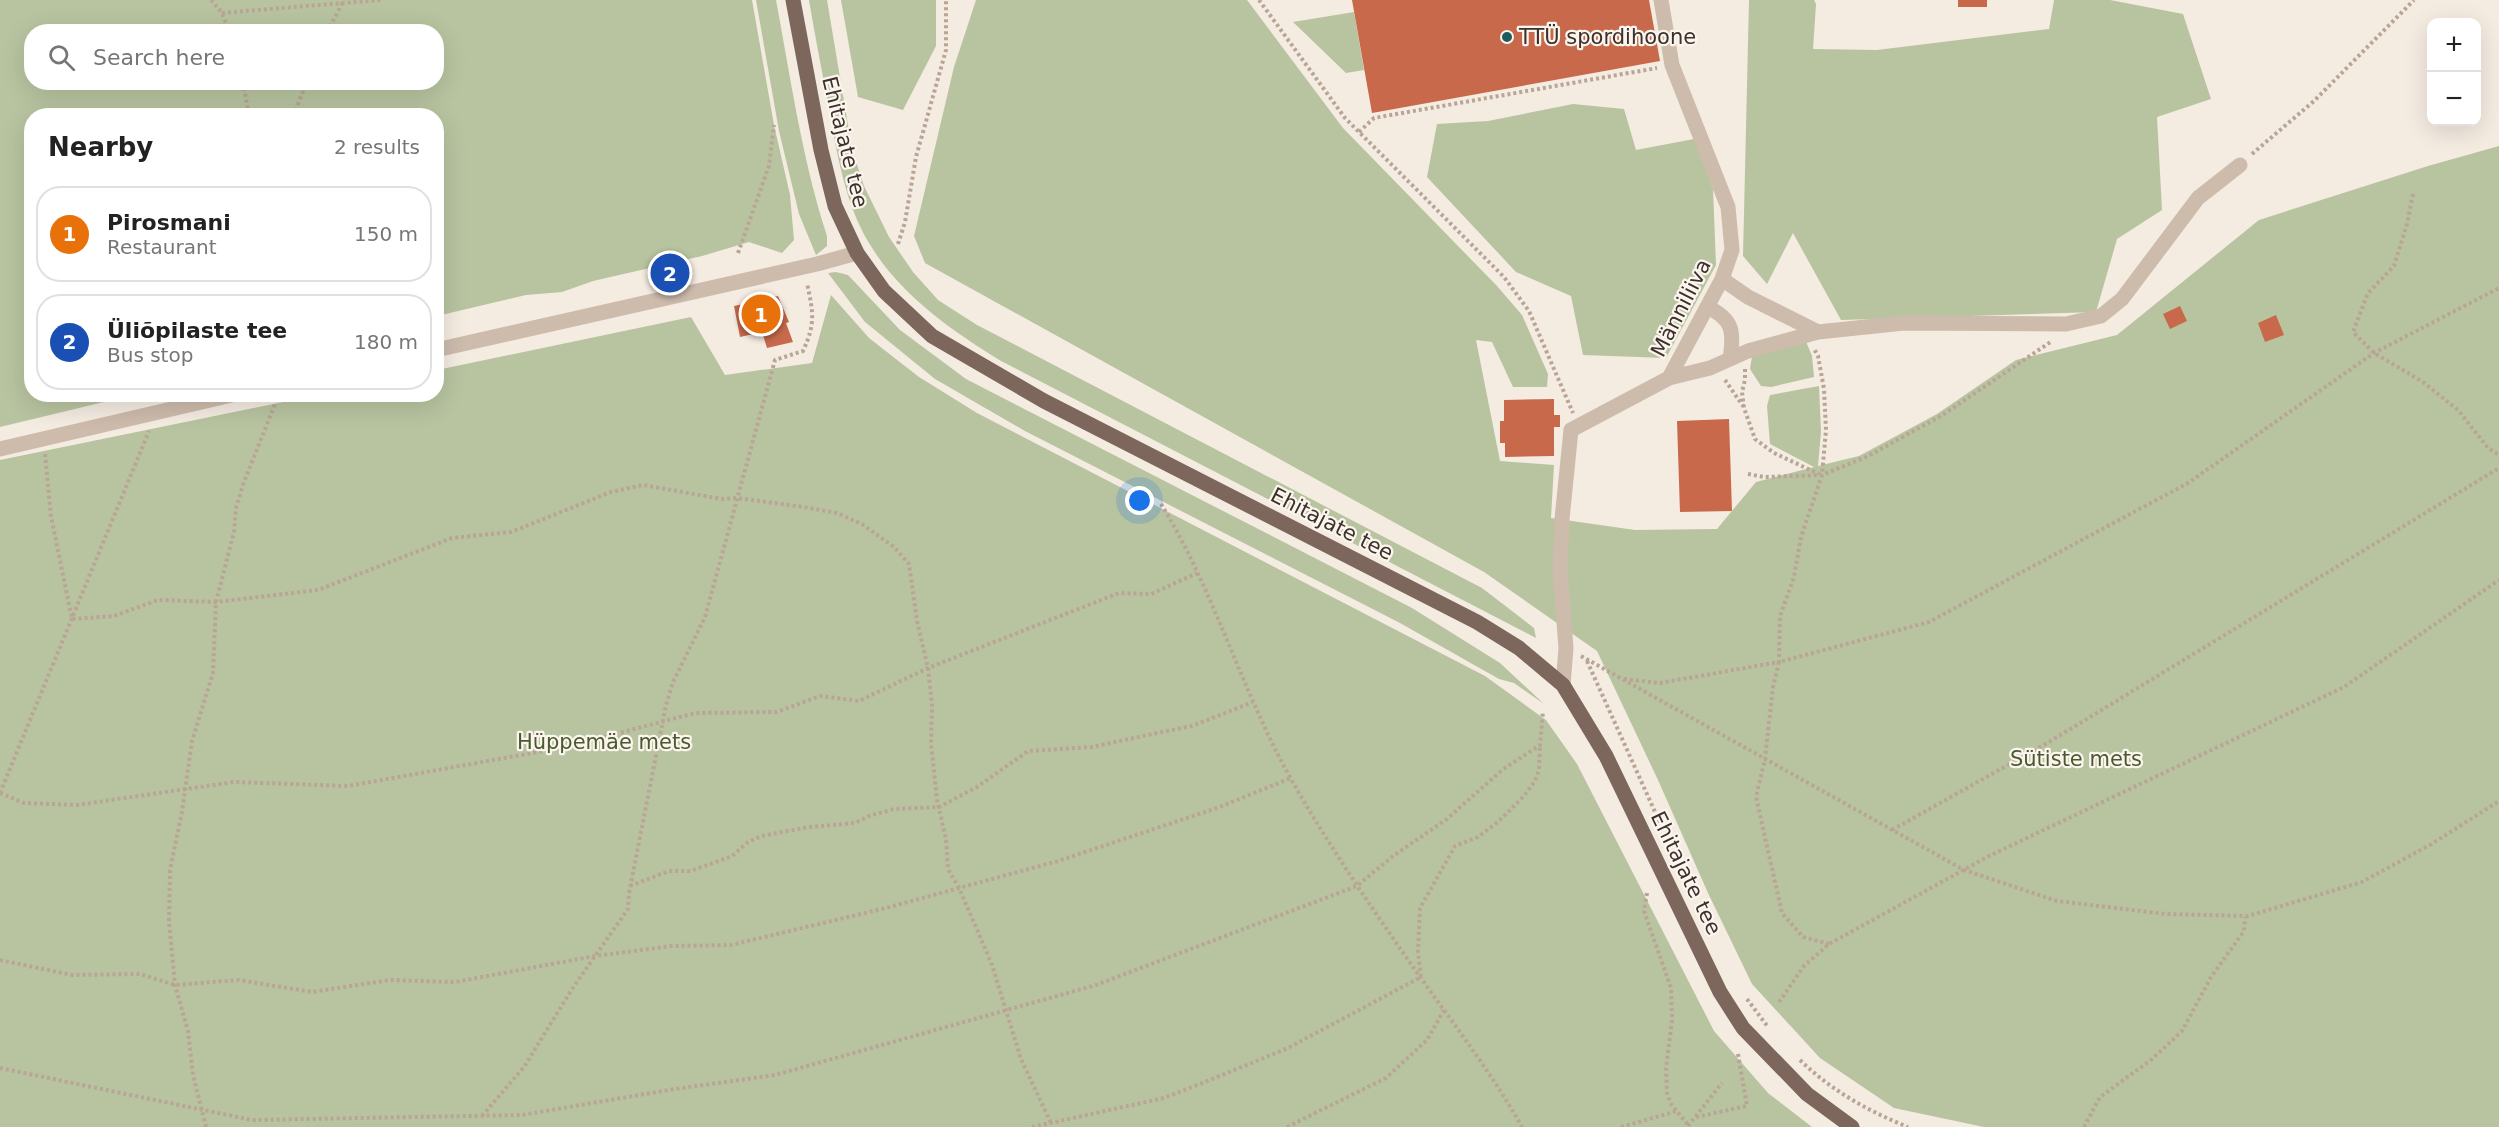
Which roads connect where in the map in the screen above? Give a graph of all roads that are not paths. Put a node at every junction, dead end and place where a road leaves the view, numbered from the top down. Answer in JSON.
{"nodes":[{"id":1,"x":793,"y":0,"type":"edge"},
{"id":2,"x":1660,"y":0,"type":"edge"},
{"id":3,"x":2240,"y":165,"type":"road end"},
{"id":4,"x":857,"y":253,"type":"junction"},
{"id":5,"x":1722,"y":279,"type":"junction"},
{"id":6,"x":1707,"y":307,"type":"junction"},
{"id":7,"x":1813,"y":333,"type":"junction"},
{"id":8,"x":444,"y":348,"type":"edge"},
{"id":9,"x":1734,"y":357,"type":"junction"},
{"id":10,"x":1670,"y":378,"type":"junction"},
{"id":11,"x":201,"y":402,"type":"edge"},
{"id":12,"x":0,"y":448,"type":"edge"},
{"id":13,"x":1563,"y":685,"type":"junction"},
{"id":14,"x":1852,"y":1127,"type":"edge"}],
"edges":[{"from":1,"to":4,"type":"main road","name":"Ehitajate tee"},
{"from":2,"to":5,"type":"street","name":"Männiliiva"},
{"from":3,"to":7,"type":"street"},
{"from":4,"to":8,"type":"street"},
{"from":4,"to":13,"type":"main road","name":"Ehitajate tee"},
{"from":5,"to":6,"type":"street","name":"Männiliiva"},
{"from":5,"to":7,"type":"street"},
{"from":6,"to":9,"type":"street"},
{"from":6,"to":10,"type":"street","name":"Männiliiva"},
{"from":7,"to":9,"type":"street"},
{"from":9,"to":10,"type":"street"},
{"from":10,"to":13,"type":"street","name":"Männiliiva"},
{"from":11,"to":12,"type":"street"},
{"from":13,"to":14,"type":"main road","name":"Ehitajate tee"}]}
